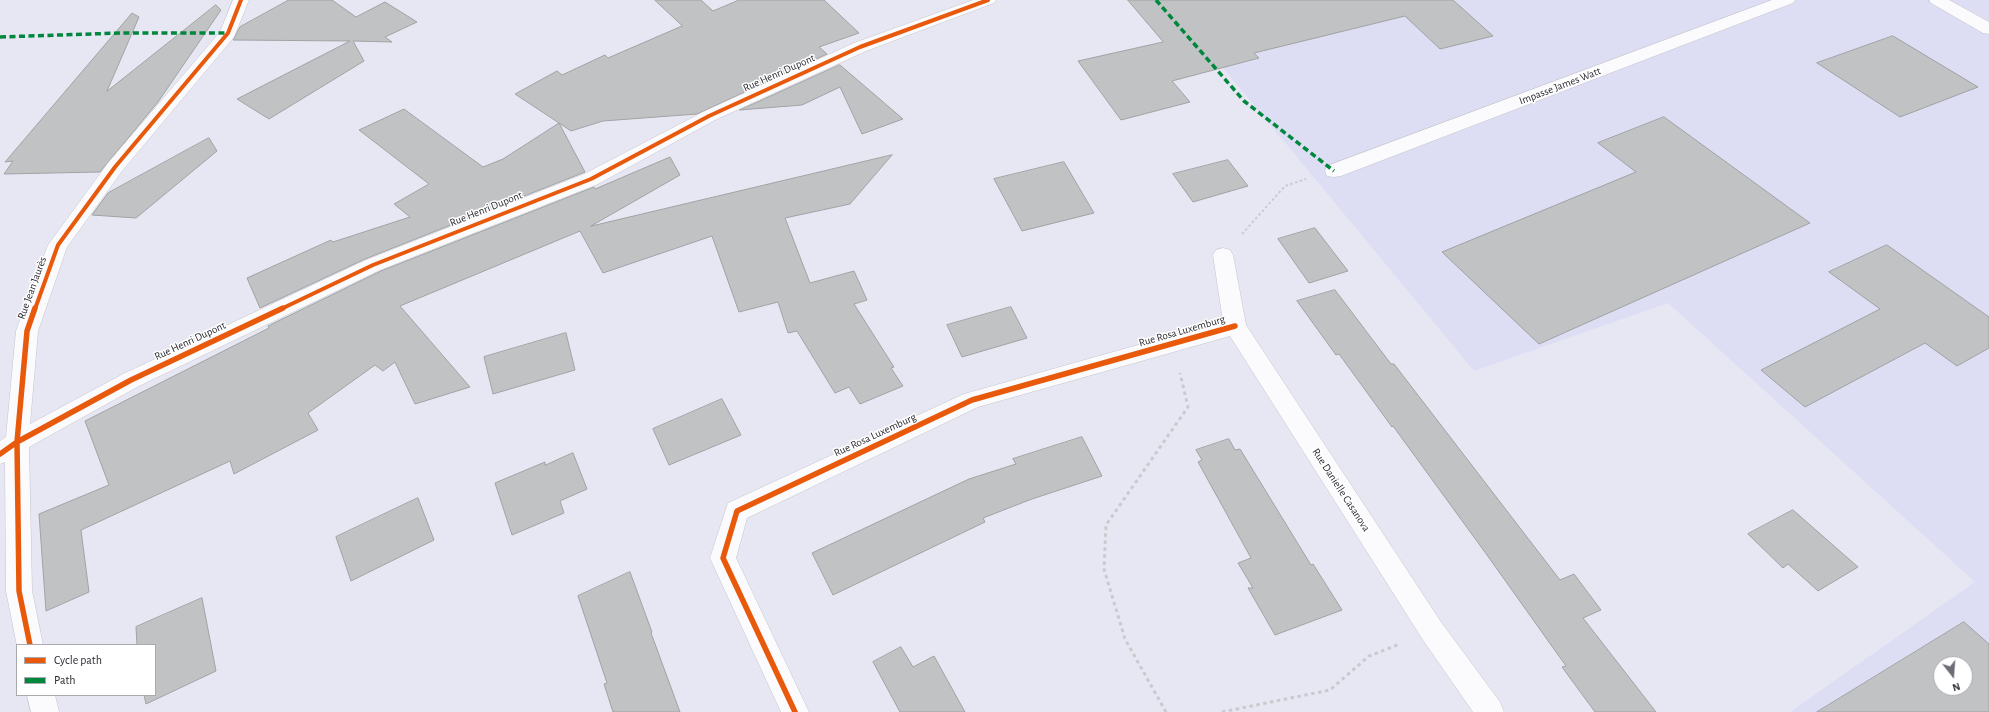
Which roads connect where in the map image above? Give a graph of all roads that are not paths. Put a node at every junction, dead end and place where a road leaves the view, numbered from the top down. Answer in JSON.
{"nodes":[{"id":1,"x":242,"y":0,"type":"edge"},
{"id":2,"x":988,"y":0,"type":"edge"},
{"id":3,"x":1787,"y":0,"type":"edge"},
{"id":4,"x":1937,"y":0,"type":"edge"},
{"id":5,"x":1989,"y":29,"type":"edge"},
{"id":6,"x":1334,"y":171,"type":"road end"},
{"id":7,"x":1223,"y":256,"type":"road end"},
{"id":8,"x":1235,"y":326,"type":"junction"},
{"id":9,"x":18,"y":442,"type":"junction"},
{"id":10,"x":0,"y":454,"type":"edge"},
{"id":11,"x":30,"y":644,"type":"edge"},
{"id":12,"x":41,"y":696,"type":"edge"},
{"id":13,"x":45,"y":712,"type":"edge"},
{"id":14,"x":795,"y":712,"type":"edge"},
{"id":15,"x":1490,"y":712,"type":"edge"}],
"edges":[{"from":1,"to":9,"type":"street","name":"Rue Jean Jaurès"},
{"from":2,"to":9,"type":"street","name":"Rue Henri Dupont"},
{"from":3,"to":6,"type":"street","name":"Impasse James Watt"},
{"from":4,"to":5,"type":"street"},
{"from":7,"to":8,"type":"street","name":"Rue Danielle Casanova"},
{"from":8,"to":14,"type":"street","name":"Rue Rosa Luxemburg"},
{"from":8,"to":15,"type":"street","name":"Rue Danielle Casanova"},
{"from":9,"to":10,"type":"street","name":"Rue Henri Dupont"},
{"from":9,"to":11,"type":"street","name":"Rue Jean Jaurès"},
{"from":12,"to":13,"type":"street"}]}
